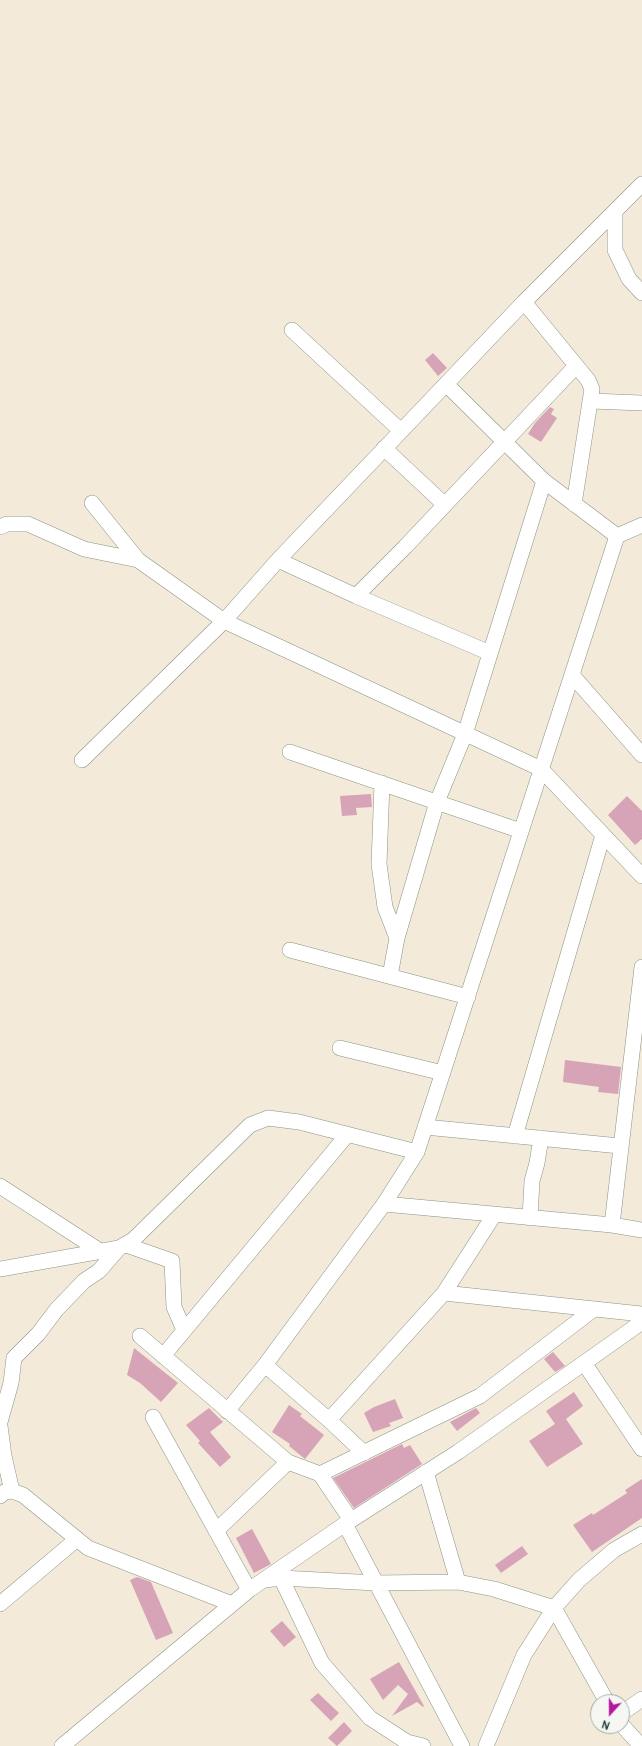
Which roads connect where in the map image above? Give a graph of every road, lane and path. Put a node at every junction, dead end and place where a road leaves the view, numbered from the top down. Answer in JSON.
{"nodes":[{"id":1,"x":642,"y":184,"type":"edge"},
{"id":2,"x":615,"y":211,"type":"junction"},
{"id":3,"x":642,"y":294,"type":"edge"},
{"id":4,"x":524,"y":302,"type":"junction"},
{"id":5,"x":292,"y":330,"type":"dead end"},
{"id":6,"x":576,"y":366,"type":"junction"},
{"id":7,"x":446,"y":384,"type":"junction"},
{"id":8,"x":591,"y":401,"type":"junction"},
{"id":9,"x":642,"y":403,"type":"edge"},
{"id":10,"x":401,"y":431,"type":"junction"},
{"id":11,"x":504,"y":442,"type":"junction"},
{"id":12,"x":384,"y":448,"type":"junction"},
{"id":13,"x":544,"y":482,"type":"junction"},
{"id":14,"x":92,"y":503,"type":"dead end"},
{"id":15,"x":574,"y":504,"type":"junction"},
{"id":16,"x":445,"y":505,"type":"junction"},
{"id":17,"x":642,"y":525,"type":"edge"},
{"id":18,"x":0,"y":527,"type":"edge"},
{"id":19,"x":617,"y":536,"type":"junction"},
{"id":20,"x":138,"y":560,"type":"junction"},
{"id":21,"x":278,"y":560,"type":"junction"},
{"id":22,"x":356,"y":596,"type":"junction"},
{"id":23,"x":224,"y":621,"type":"junction"},
{"id":24,"x":490,"y":653,"type":"junction"},
{"id":25,"x":572,"y":675,"type":"junction"},
{"id":26,"x":465,"y":734,"type":"junction"},
{"id":27,"x":642,"y":734,"type":"edge"},
{"id":28,"x":290,"y":752,"type":"dead end"},
{"id":29,"x":640,"y":752,"type":"edge"},
{"id":30,"x":82,"y":760,"type":"dead end"},
{"id":31,"x":542,"y":769,"type":"junction"},
{"id":32,"x":382,"y":783,"type":"junction"},
{"id":33,"x":437,"y":802,"type":"junction"},
{"id":34,"x":521,"y":831,"type":"junction"},
{"id":35,"x":604,"y":835,"type":"junction"},
{"id":36,"x":642,"y":876,"type":"edge"},
{"id":37,"x":397,"y":938,"type":"junction"},
{"id":38,"x":290,"y":950,"type":"dead end"},
{"id":39,"x":642,"y":968,"type":"edge"},
{"id":40,"x":390,"y":976,"type":"junction"},
{"id":41,"x":468,"y":997,"type":"junction"},
{"id":42,"x":340,"y":1048,"type":"dead end"},
{"id":43,"x":443,"y":1073,"type":"junction"},
{"id":44,"x":425,"y":1127,"type":"junction"},
{"id":45,"x":348,"y":1135,"type":"junction"},
{"id":46,"x":515,"y":1136,"type":"junction"},
{"id":47,"x":541,"y":1138,"type":"junction"},
{"id":48,"x":620,"y":1146,"type":"junction"},
{"id":49,"x":417,"y":1152,"type":"junction"},
{"id":50,"x":0,"y":1186,"type":"edge"},
{"id":51,"x":384,"y":1204,"type":"junction"},
{"id":52,"x":494,"y":1215,"type":"junction"},
{"id":53,"x":530,"y":1218,"type":"junction"},
{"id":54,"x":612,"y":1225,"type":"junction"},
{"id":55,"x":642,"y":1230,"type":"edge"},
{"id":56,"x":122,"y":1246,"type":"junction"},
{"id":57,"x":100,"y":1251,"type":"junction"},
{"id":58,"x":0,"y":1269,"type":"edge"},
{"id":59,"x":444,"y":1293,"type":"junction"},
{"id":60,"x":594,"y":1309,"type":"junction"},
{"id":61,"x":642,"y":1314,"type":"edge"},
{"id":62,"x":642,"y":1322,"type":"edge"},
{"id":63,"x":184,"y":1330,"type":"junction"},
{"id":64,"x":140,"y":1336,"type":"dead end"},
{"id":65,"x":163,"y":1356,"type":"junction"},
{"id":66,"x":584,"y":1364,"type":"junction"},
{"id":67,"x":265,"y":1365,"type":"junction"},
{"id":68,"x":227,"y":1411,"type":"junction"},
{"id":69,"x":153,"y":1417,"type":"dead end"},
{"id":70,"x":329,"y":1420,"type":"junction"},
{"id":71,"x":0,"y":1422,"type":"edge"},
{"id":72,"x":0,"y":1426,"type":"edge"},
{"id":73,"x":642,"y":1449,"type":"edge"},
{"id":74,"x":364,"y":1453,"type":"junction"},
{"id":75,"x":288,"y":1462,"type":"junction"},
{"id":76,"x":426,"y":1472,"type":"junction"},
{"id":77,"x":320,"y":1474,"type":"junction"},
{"id":78,"x":6,"y":1493,"type":"edge"},
{"id":79,"x":348,"y":1522,"type":"junction"},
{"id":80,"x":216,"y":1531,"type":"junction"},
{"id":81,"x":642,"y":1534,"type":"edge"},
{"id":82,"x":77,"y":1539,"type":"junction"},
{"id":83,"x":281,"y":1578,"type":"junction"},
{"id":84,"x":264,"y":1580,"type":"junction"},
{"id":85,"x":458,"y":1582,"type":"junction"},
{"id":86,"x":376,"y":1583,"type":"junction"},
{"id":87,"x":249,"y":1590,"type":"junction"},
{"id":88,"x":0,"y":1604,"type":"edge"},
{"id":89,"x":232,"y":1604,"type":"junction"},
{"id":90,"x":554,"y":1608,"type":"junction"},
{"id":91,"x":602,"y":1694,"type":"edge"},
{"id":92,"x":642,"y":1699,"type":"edge"},
{"id":93,"x":630,"y":1708,"type":"edge"},
{"id":94,"x":630,"y":1734,"type":"edge"},
{"id":95,"x":62,"y":1746,"type":"edge"},
{"id":96,"x":423,"y":1746,"type":"edge"},
{"id":97,"x":462,"y":1746,"type":"edge"},
{"id":98,"x":486,"y":1746,"type":"edge"},
{"id":99,"x":641,"y":1746,"type":"edge"}],
"edges":[{"from":1,"to":2,"type":"street"},
{"from":2,"to":3,"type":"street"},
{"from":2,"to":4,"type":"street"},
{"from":4,"to":6,"type":"street"},
{"from":4,"to":7,"type":"street"},
{"from":5,"to":10,"type":"street"},
{"from":6,"to":8,"type":"street"},
{"from":6,"to":11,"type":"street"},
{"from":7,"to":10,"type":"street"},
{"from":7,"to":11,"type":"street"},
{"from":8,"to":9,"type":"street"},
{"from":8,"to":15,"type":"street"},
{"from":10,"to":12,"type":"street"},
{"from":11,"to":13,"type":"street"},
{"from":11,"to":16,"type":"street"},
{"from":12,"to":16,"type":"street"},
{"from":12,"to":21,"type":"street"},
{"from":13,"to":15,"type":"street"},
{"from":13,"to":24,"type":"street"},
{"from":14,"to":20,"type":"street"},
{"from":15,"to":19,"type":"street"},
{"from":16,"to":22,"type":"street"},
{"from":17,"to":19,"type":"street"},
{"from":18,"to":20,"type":"street"},
{"from":19,"to":25,"type":"street"},
{"from":20,"to":23,"type":"street"},
{"from":21,"to":22,"type":"street"},
{"from":21,"to":23,"type":"street"},
{"from":22,"to":24,"type":"street"},
{"from":23,"to":26,"type":"street"},
{"from":23,"to":30,"type":"street"},
{"from":24,"to":26,"type":"street"},
{"from":25,"to":29,"type":"street"},
{"from":25,"to":31,"type":"street"},
{"from":26,"to":31,"type":"street"},
{"from":26,"to":33,"type":"street"},
{"from":27,"to":29,"type":"street"},
{"from":28,"to":32,"type":"street"},
{"from":31,"to":34,"type":"street"},
{"from":31,"to":35,"type":"street"},
{"from":32,"to":33,"type":"street"},
{"from":32,"to":37,"type":"street"},
{"from":33,"to":34,"type":"street"},
{"from":33,"to":37,"type":"street"},
{"from":34,"to":41,"type":"street"},
{"from":35,"to":36,"type":"street"},
{"from":35,"to":46,"type":"street"},
{"from":37,"to":40,"type":"street"},
{"from":38,"to":40,"type":"street"},
{"from":39,"to":48,"type":"street"},
{"from":40,"to":41,"type":"street"},
{"from":41,"to":43,"type":"street"},
{"from":42,"to":43,"type":"street"},
{"from":43,"to":44,"type":"street"},
{"from":44,"to":46,"type":"street"},
{"from":44,"to":49,"type":"street"},
{"from":45,"to":49,"type":"street"},
{"from":45,"to":56,"type":"street"},
{"from":45,"to":63,"type":"street"},
{"from":46,"to":47,"type":"street"},
{"from":47,"to":48,"type":"street"},
{"from":47,"to":53,"type":"street"},
{"from":48,"to":54,"type":"street"},
{"from":49,"to":51,"type":"street"},
{"from":50,"to":57,"type":"street"},
{"from":51,"to":52,"type":"street"},
{"from":51,"to":67,"type":"street"},
{"from":52,"to":53,"type":"street"},
{"from":52,"to":59,"type":"street"},
{"from":53,"to":54,"type":"street"},
{"from":54,"to":55,"type":"street"},
{"from":56,"to":57,"type":"street"},
{"from":56,"to":63,"type":"street"},
{"from":56,"to":71,"type":"street"},
{"from":57,"to":58,"type":"street"},
{"from":59,"to":60,"type":"street"},
{"from":59,"to":70,"type":"street"},
{"from":60,"to":61,"type":"street"},
{"from":60,"to":74,"type":"street"},
{"from":62,"to":66,"type":"street"},
{"from":63,"to":65,"type":"street"},
{"from":64,"to":65,"type":"street"},
{"from":65,"to":68,"type":"street"},
{"from":66,"to":73,"type":"street"},
{"from":66,"to":76,"type":"street"},
{"from":67,"to":68,"type":"street"},
{"from":67,"to":70,"type":"street"},
{"from":68,"to":75,"type":"street"},
{"from":69,"to":80,"type":"street"},
{"from":70,"to":74,"type":"street"},
{"from":72,"to":78,"type":"street"},
{"from":74,"to":77,"type":"street"},
{"from":75,"to":77,"type":"street"},
{"from":75,"to":80,"type":"street"},
{"from":76,"to":79,"type":"street"},
{"from":76,"to":85,"type":"street"},
{"from":77,"to":79,"type":"street"},
{"from":78,"to":82,"type":"street"},
{"from":79,"to":84,"type":"street"},
{"from":79,"to":86,"type":"street"},
{"from":80,"to":87,"type":"street"},
{"from":81,"to":90,"type":"street"},
{"from":82,"to":88,"type":"street"},
{"from":82,"to":89,"type":"street"},
{"from":83,"to":84,"type":"street"},
{"from":83,"to":86,"type":"street"},
{"from":83,"to":96,"type":"street"},
{"from":84,"to":87,"type":"street"},
{"from":85,"to":86,"type":"street"},
{"from":85,"to":90,"type":"street"},
{"from":86,"to":97,"type":"street"},
{"from":87,"to":89,"type":"street"},
{"from":89,"to":95,"type":"street"},
{"from":90,"to":91,"type":"street"},
{"from":90,"to":98,"type":"street"},
{"from":92,"to":93,"type":"street"},
{"from":94,"to":99,"type":"street"}]}
